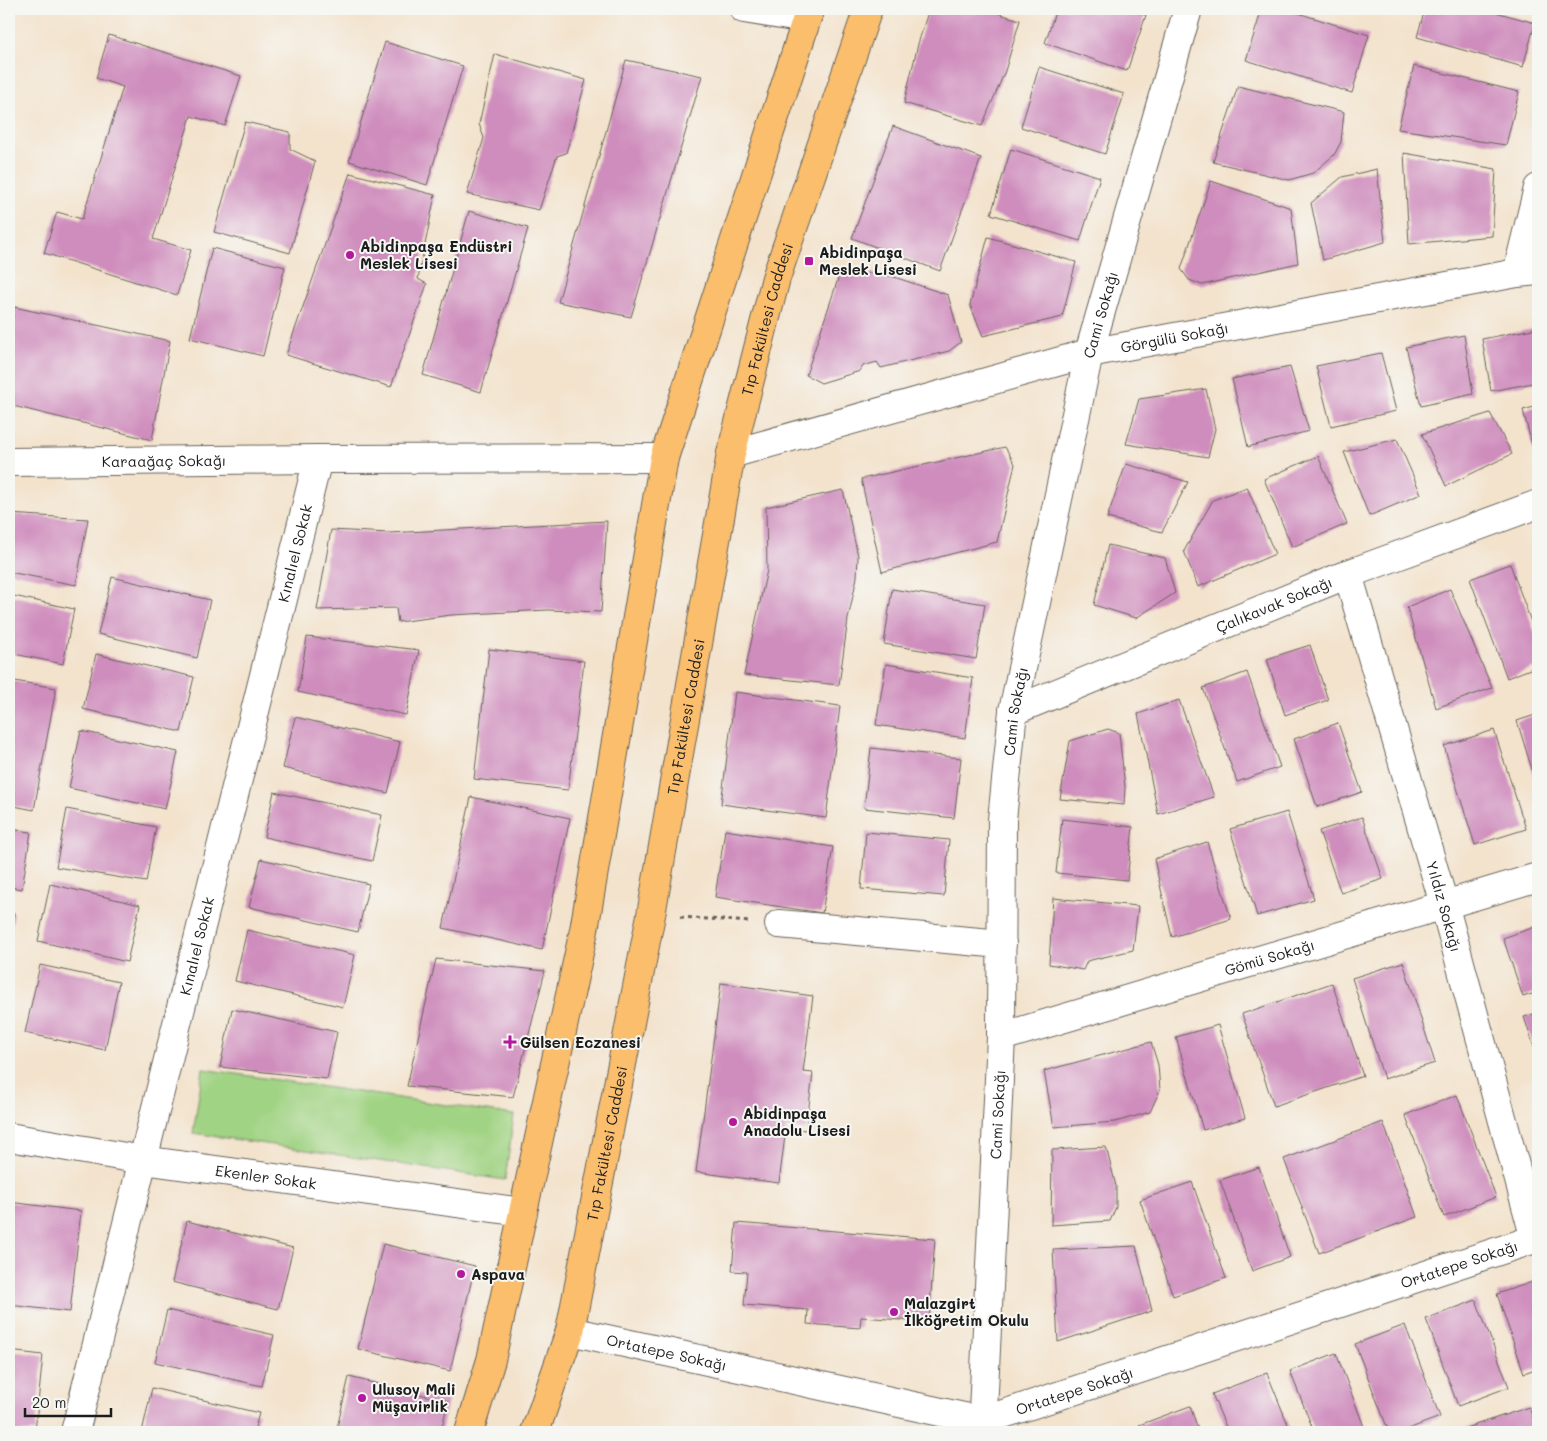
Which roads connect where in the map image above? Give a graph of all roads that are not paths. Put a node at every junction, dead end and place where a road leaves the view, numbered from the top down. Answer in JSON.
{"nodes":[{"id":1,"x":744,"y":9,"type":"edge"},
{"id":2,"x":868,"y":9,"type":"edge"},
{"id":3,"x":1188,"y":9,"type":"edge"},
{"id":4,"x":808,"y":14,"type":"edge"},
{"id":5,"x":1538,"y":188,"type":"edge"},
{"id":6,"x":1528,"y":272,"type":"edge"},
{"id":7,"x":1089,"y":353,"type":"junction"},
{"id":8,"x":731,"y":454,"type":"junction"},
{"id":9,"x":664,"y":458,"type":"junction"},
{"id":10,"x":318,"y":459,"type":"junction"},
{"id":11,"x":9,"y":462,"type":"edge"},
{"id":12,"x":1538,"y":504,"type":"edge"},
{"id":13,"x":1348,"y":574,"type":"junction"},
{"id":14,"x":1013,"y":711,"type":"junction"},
{"id":15,"x":1538,"y":876,"type":"edge"},
{"id":16,"x":1444,"y":904,"type":"junction"},
{"id":17,"x":779,"y":924,"type":"road end"},
{"id":18,"x":1002,"y":944,"type":"junction"},
{"id":19,"x":1001,"y":1037,"type":"junction"},
{"id":20,"x":9,"y":1137,"type":"edge"},
{"id":21,"x":142,"y":1160,"type":"junction"},
{"id":22,"x":523,"y":1212,"type":"junction"},
{"id":23,"x":1537,"y":1239,"type":"edge"},
{"id":24,"x":570,"y":1331,"type":"junction"},
{"id":25,"x":982,"y":1427,"type":"edge"},
{"id":26,"x":75,"y":1432,"type":"edge"},
{"id":27,"x":469,"y":1432,"type":"edge"},
{"id":28,"x":535,"y":1432,"type":"edge"}],
"edges":[{"from":1,"to":4,"type":"street"},
{"from":2,"to":8,"type":"main road","name":"Tıp Fakültesi Caddesi"},
{"from":3,"to":7,"type":"street","name":"Cami Sokağı"},
{"from":4,"to":9,"type":"main road"},
{"from":5,"to":6,"type":"street"},
{"from":6,"to":7,"type":"street","name":"Görgülü Sokağı"},
{"from":7,"to":8,"type":"street","name":"Görgülü Sokağı"},
{"from":7,"to":14,"type":"street","name":"Cami Sokağı"},
{"from":8,"to":24,"type":"main road","name":"Tıp Fakültesi Caddesi"},
{"from":9,"to":10,"type":"street","name":"Karaağaç Sokağı"},
{"from":9,"to":22,"type":"main road"},
{"from":10,"to":11,"type":"street","name":"Karaağaç Sokağı"},
{"from":10,"to":21,"type":"street","name":"Kınalıel Sokak"},
{"from":12,"to":13,"type":"street","name":"Çalıkavak Sokağı"},
{"from":13,"to":14,"type":"street","name":"Çalıkavak Sokağı"},
{"from":13,"to":16,"type":"street","name":"Yıldız Sokağı"},
{"from":14,"to":18,"type":"street","name":"Cami Sokağı"},
{"from":15,"to":16,"type":"street","name":"Gömü Sokağı"},
{"from":16,"to":19,"type":"street","name":"Gömü Sokağı"},
{"from":16,"to":23,"type":"street","name":"Yıldız Sokağı"},
{"from":17,"to":18,"type":"street"},
{"from":18,"to":19,"type":"street","name":"Cami Sokağı"},
{"from":19,"to":25,"type":"street","name":"Cami Sokağı"},
{"from":20,"to":21,"type":"street","name":"Ekenler Sokak"},
{"from":21,"to":22,"type":"street","name":"Ekenler Sokak"},
{"from":21,"to":26,"type":"street","name":"Kınalıel Sokak"},
{"from":22,"to":27,"type":"main road"},
{"from":23,"to":25,"type":"street","name":"Ortatepe Sokağı"},
{"from":24,"to":25,"type":"street","name":"Ortatepe Sokağı"},
{"from":24,"to":28,"type":"main road","name":"Tıp Fakültesi Caddesi"}]}
